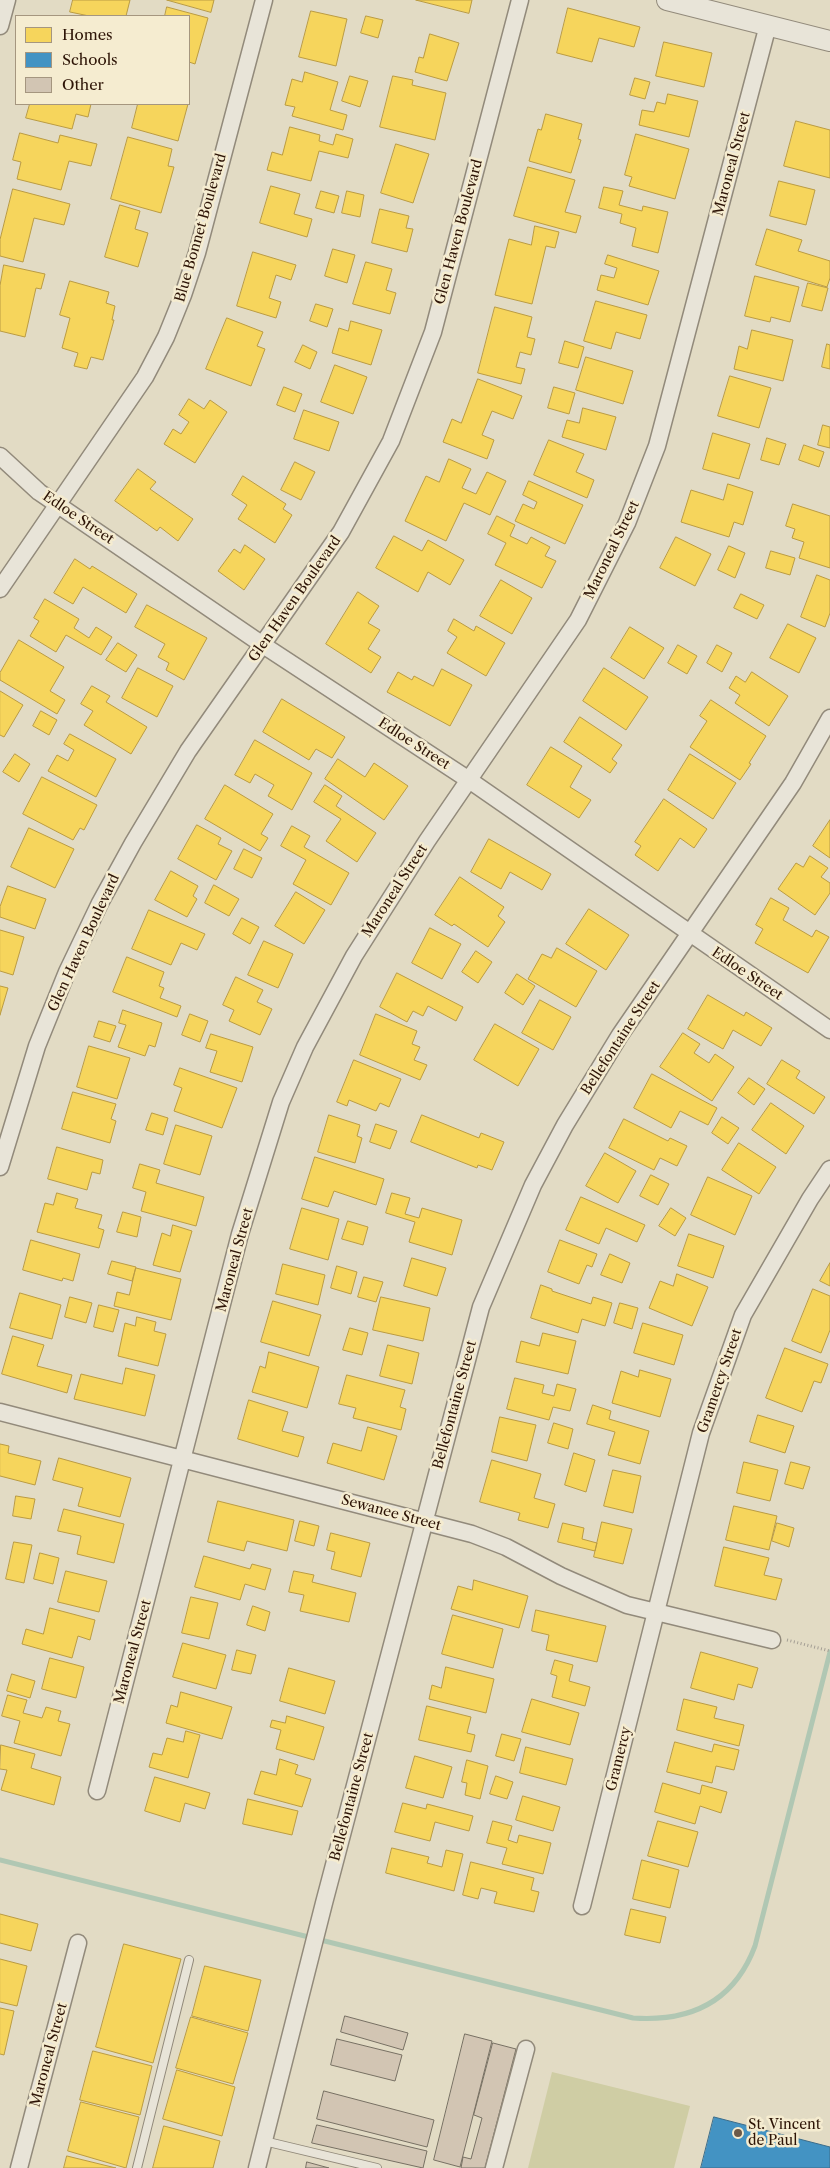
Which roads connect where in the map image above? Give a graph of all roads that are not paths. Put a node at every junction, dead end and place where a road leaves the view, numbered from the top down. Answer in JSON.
{"nodes":[{"id":1,"x":7,"y":0,"type":"edge"},
{"id":2,"x":264,"y":0,"type":"edge"},
{"id":3,"x":520,"y":0,"type":"edge"},
{"id":4,"x":666,"y":0,"type":"edge"},
{"id":5,"x":768,"y":25,"type":"junction"},
{"id":6,"x":0,"y":26,"type":"edge"},
{"id":7,"x":830,"y":41,"type":"edge"},
{"id":8,"x":0,"y":456,"type":"edge"},
{"id":9,"x":58,"y":504,"type":"junction"},
{"id":10,"x":0,"y":589,"type":"edge"},
{"id":11,"x":263,"y":645,"type":"junction"},
{"id":12,"x":830,"y":718,"type":"edge"},
{"id":13,"x":469,"y":780,"type":"junction"},
{"id":14,"x":690,"y":935,"type":"junction"},
{"id":15,"x":830,"y":1030,"type":"edge"},
{"id":16,"x":0,"y":1167,"type":"edge"},
{"id":17,"x":830,"y":1170,"type":"edge"},
{"id":18,"x":0,"y":1412,"type":"edge"},
{"id":19,"x":184,"y":1460,"type":"junction"},
{"id":20,"x":424,"y":1522,"type":"junction"},
{"id":21,"x":656,"y":1612,"type":"junction"},
{"id":22,"x":772,"y":1640,"type":"dead end"},
{"id":23,"x":97,"y":1790,"type":"dead end"},
{"id":24,"x":582,"y":1906,"type":"dead end"},
{"id":25,"x":78,"y":1943,"type":"dead end"},
{"id":26,"x":189,"y":1960,"type":"dead end"},
{"id":27,"x":526,"y":2049,"type":"dead end"},
{"id":28,"x":264,"y":2142,"type":"junction"},
{"id":29,"x":19,"y":2168,"type":"edge"},
{"id":30,"x":137,"y":2168,"type":"edge"},
{"id":31,"x":257,"y":2168,"type":"edge"},
{"id":32,"x":377,"y":2168,"type":"edge"},
{"id":33,"x":494,"y":2168,"type":"edge"}],
"edges":[{"from":1,"to":6,"type":"street"},
{"from":2,"to":9,"type":"street","name":"Blue Bonnet Boulevard"},
{"from":3,"to":11,"type":"street","name":"Glen Haven Boulevard"},
{"from":4,"to":5,"type":"street"},
{"from":5,"to":7,"type":"street"},
{"from":5,"to":13,"type":"street","name":"Maroneal Street"},
{"from":8,"to":9,"type":"street","name":"Edloe Street"},
{"from":9,"to":10,"type":"street","name":"Blue Bonnet Boulevard"},
{"from":9,"to":11,"type":"street","name":"Edloe Street"},
{"from":11,"to":13,"type":"street","name":"Edloe Street"},
{"from":11,"to":16,"type":"street","name":"Glen Haven Boulevard"},
{"from":12,"to":14,"type":"street","name":"Bellefontaine Street"},
{"from":13,"to":14,"type":"street","name":"Edloe Street"},
{"from":13,"to":19,"type":"street","name":"Maroneal Street"},
{"from":14,"to":15,"type":"street","name":"Edloe Street"},
{"from":14,"to":20,"type":"street","name":"Bellefontaine Street"},
{"from":17,"to":21,"type":"street","name":"Gramercy Street"},
{"from":18,"to":19,"type":"street","name":"Sewanee Street"},
{"from":19,"to":20,"type":"street","name":"Sewanee Street"},
{"from":19,"to":23,"type":"street","name":"Maroneal Street"},
{"from":20,"to":21,"type":"street","name":"Sewanee Street"},
{"from":20,"to":28,"type":"street","name":"Bellefontaine Street"},
{"from":21,"to":22,"type":"street","name":"Sewanee Street"},
{"from":21,"to":24,"type":"street","name":"Gramercy"},
{"from":25,"to":29,"type":"street","name":"Maroneal Street"},
{"from":26,"to":30,"type":"lane"},
{"from":27,"to":33,"type":"street"},
{"from":28,"to":31,"type":"street","name":"Bellefontaine Street"},
{"from":28,"to":32,"type":"lane"}]}
